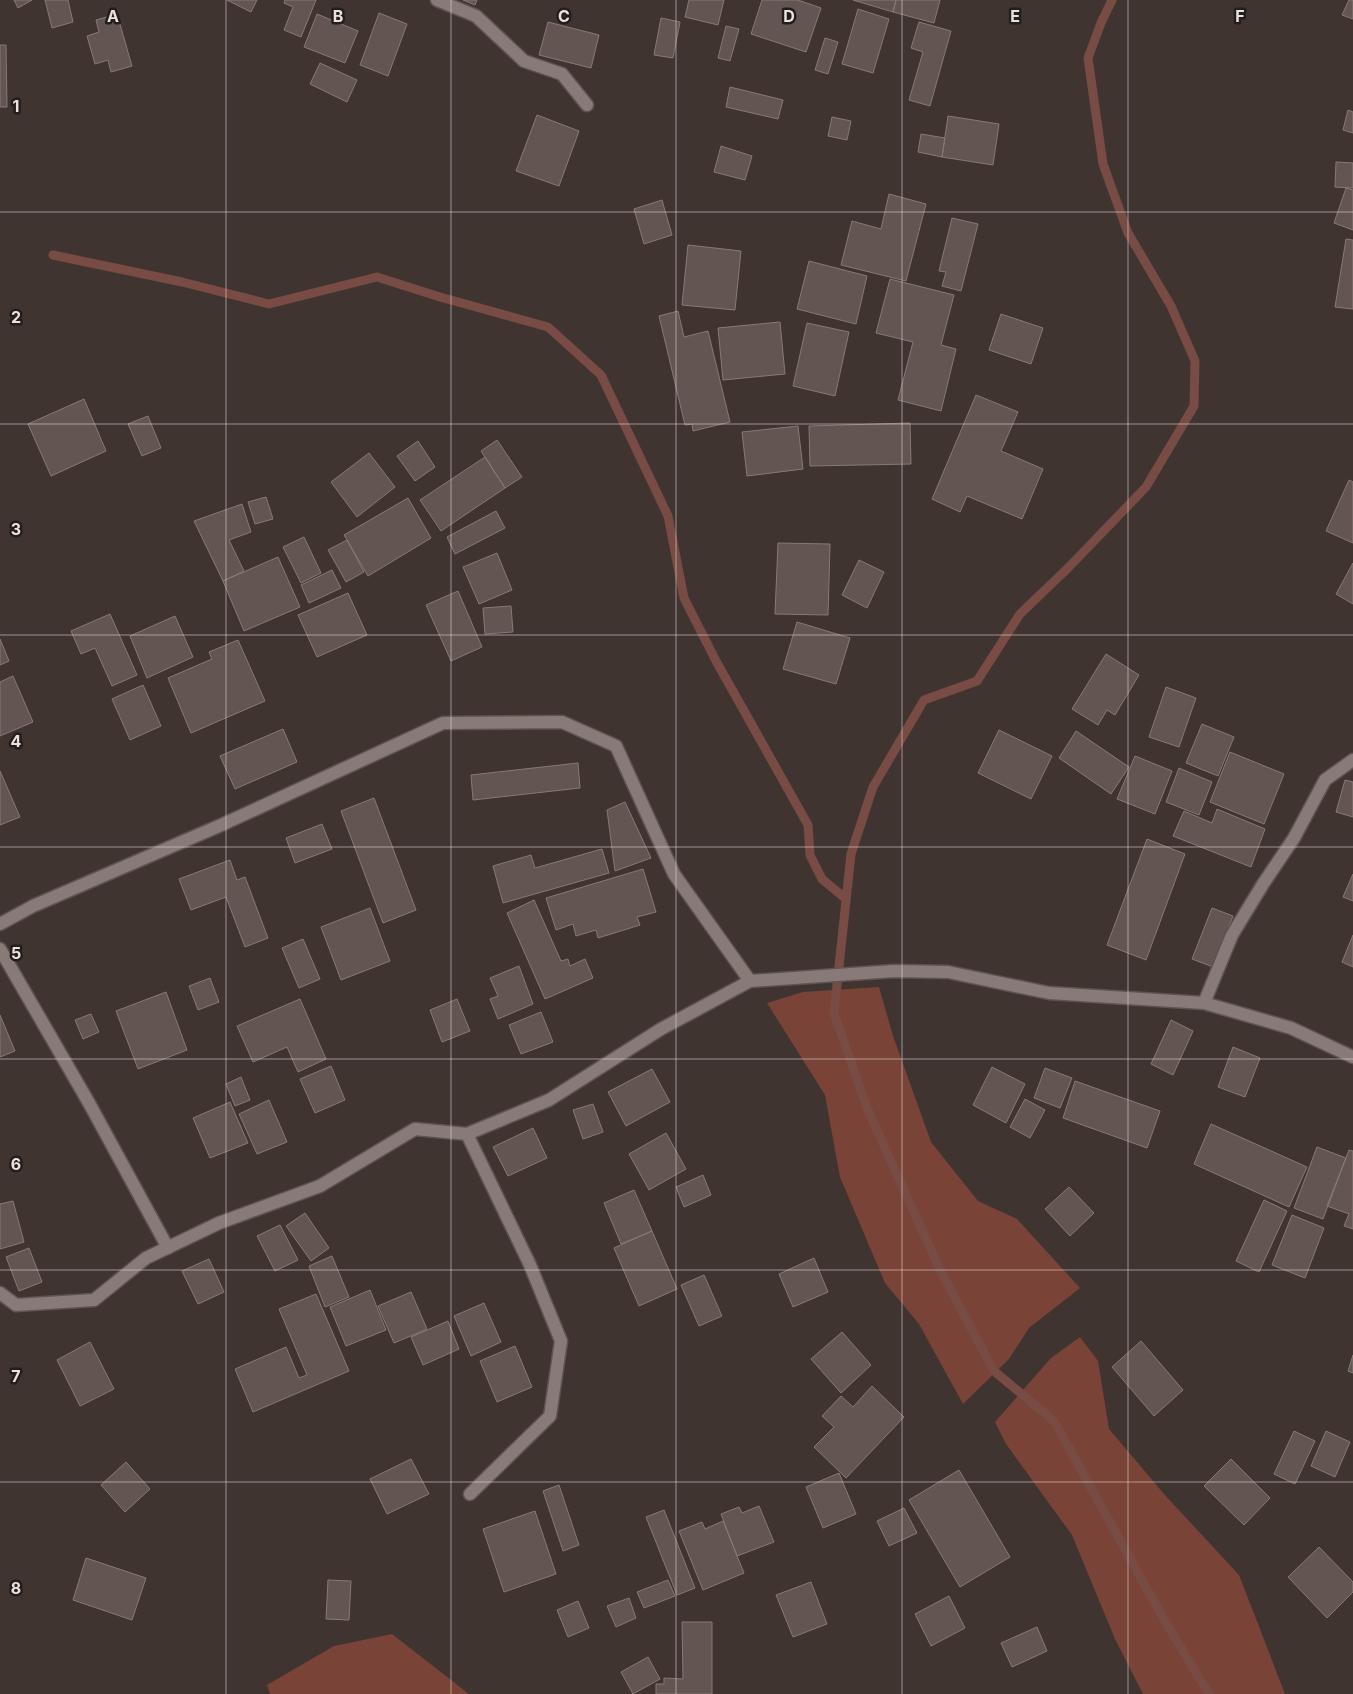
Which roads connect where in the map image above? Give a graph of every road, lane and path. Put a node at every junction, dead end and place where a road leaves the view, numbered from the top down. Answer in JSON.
{"nodes":[{"id":1,"x":437,"y":0,"type":"edge"},
{"id":2,"x":588,"y":105,"type":"dead end"},
{"id":3,"x":1353,"y":760,"type":"edge"},
{"id":4,"x":0,"y":924,"type":"edge"},
{"id":5,"x":0,"y":949,"type":"edge"},
{"id":6,"x":750,"y":981,"type":"junction"},
{"id":7,"x":1204,"y":1003,"type":"junction"},
{"id":8,"x":1353,"y":1057,"type":"edge"},
{"id":9,"x":467,"y":1134,"type":"junction"},
{"id":10,"x":168,"y":1248,"type":"junction"},
{"id":11,"x":0,"y":1294,"type":"edge"},
{"id":12,"x":470,"y":1494,"type":"dead end"}],
"edges":[{"from":1,"to":2,"type":"street"},
{"from":3,"to":7,"type":"street"},
{"from":4,"to":6,"type":"street"},
{"from":5,"to":10,"type":"street"},
{"from":6,"to":7,"type":"street"},
{"from":6,"to":9,"type":"street"},
{"from":7,"to":8,"type":"street"},
{"from":9,"to":10,"type":"street"},
{"from":9,"to":12,"type":"street"},
{"from":10,"to":11,"type":"street"}]}
